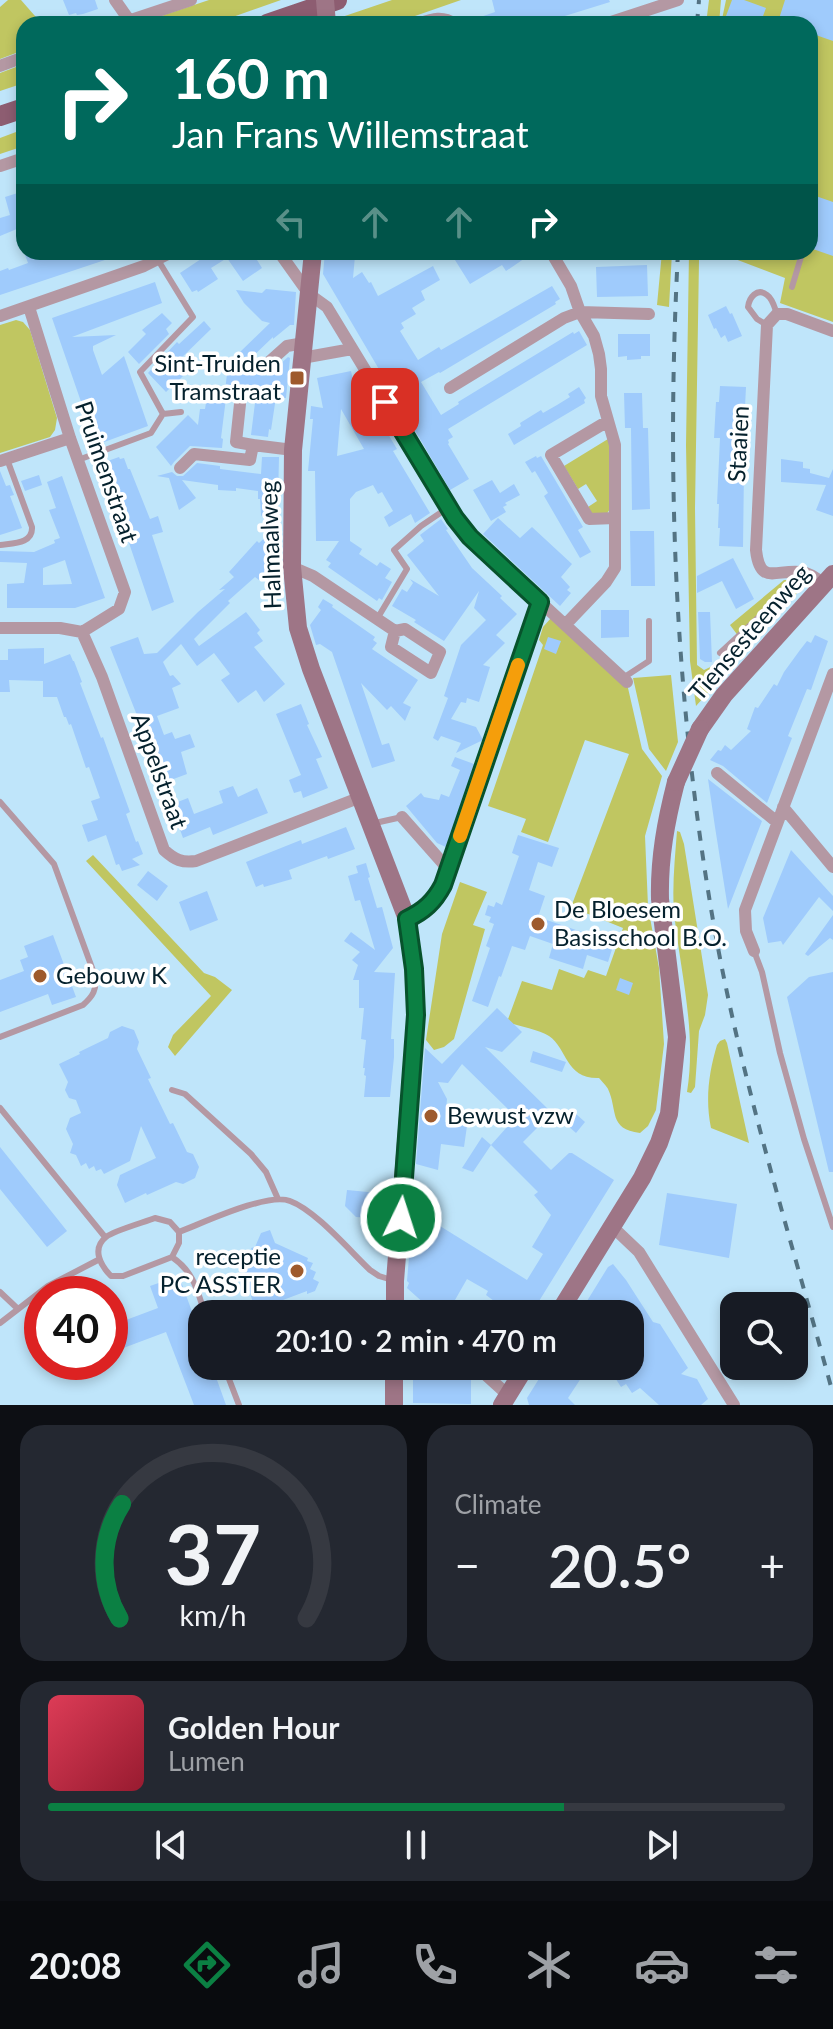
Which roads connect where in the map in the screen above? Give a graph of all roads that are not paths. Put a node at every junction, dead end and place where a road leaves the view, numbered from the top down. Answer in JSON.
{"nodes":[{"id":1,"x":191,"y":0,"type":"edge"},
{"id":2,"x":337,"y":0,"type":"edge"},
{"id":3,"x":678,"y":0,"type":"edge"},
{"id":4,"x":142,"y":16,"type":"edge"},
{"id":5,"x":290,"y":16,"type":"edge"},
{"id":6,"x":629,"y":16,"type":"edge"},
{"id":7,"x":158,"y":260,"type":"joint"},
{"id":8,"x":285,"y":260,"type":"edge"},
{"id":9,"x":312,"y":260,"type":"edge"},
{"id":10,"x":556,"y":260,"type":"edge"},
{"id":11,"x":800,"y":260,"type":"edge"},
{"id":12,"x":792,"y":287,"type":"dead end"},
{"id":13,"x":309,"y":294,"type":"junction"},
{"id":14,"x":29,"y":307,"type":"junction"},
{"id":15,"x":580,"y":312,"type":"junction"},
{"id":16,"x":649,"y":314,"type":"dead end"},
{"id":17,"x":777,"y":314,"type":"junction"},
{"id":18,"x":0,"y":316,"type":"edge"},
{"id":19,"x":767,"y":325,"type":"junction"},
{"id":20,"x":833,"y":331,"type":"edge"},
{"id":21,"x":352,"y":349,"type":"junction"},
{"id":22,"x":303,"y":350,"type":"junction"},
{"id":23,"x":268,"y":363,"type":"dead end"},
{"id":24,"x":450,"y":388,"type":"dead end"},
{"id":25,"x":240,"y":404,"type":"dead end"},
{"id":26,"x":181,"y":412,"type":"dead end"},
{"id":27,"x":163,"y":414,"type":"junction"},
{"id":28,"x":608,"y":421,"type":"junction"},
{"id":29,"x":70,"y":438,"type":"junction"},
{"id":30,"x":253,"y":445,"type":"junction"},
{"id":31,"x":293,"y":450,"type":"junction"},
{"id":32,"x":3,"y":460,"type":"edge"},
{"id":33,"x":78,"y":460,"type":"junction"},
{"id":34,"x":180,"y":468,"type":"dead end"},
{"id":35,"x":449,"y":507,"type":"junction"},
{"id":36,"x":615,"y":518,"type":"junction"},
{"id":37,"x":0,"y":545,"type":"edge"},
{"id":38,"x":292,"y":567,"type":"junction"},
{"id":39,"x":823,"y":578,"type":"edge"},
{"id":40,"x":540,"y":602,"type":"junction"},
{"id":41,"x":377,"y":619,"type":"junction"},
{"id":42,"x":649,"y":621,"type":"dead end"},
{"id":43,"x":566,"y":624,"type":"junction"},
{"id":44,"x":0,"y":628,"type":"edge"},
{"id":45,"x":395,"y":631,"type":"dead end"},
{"id":46,"x":82,"y":632,"type":"junction"},
{"id":47,"x":720,"y":653,"type":"dead end"},
{"id":48,"x":833,"y":674,"type":"edge"},
{"id":49,"x":625,"y":680,"type":"joint"},
{"id":50,"x":717,"y":773,"type":"dead end"},
{"id":51,"x":361,"y":797,"type":"junction"},
{"id":52,"x":0,"y":802,"type":"edge"},
{"id":53,"x":783,"y":807,"type":"junction"},
{"id":54,"x":402,"y":817,"type":"joint"},
{"id":55,"x":777,"y":822,"type":"junction"},
{"id":56,"x":372,"y":824,"type":"junction"},
{"id":57,"x":833,"y":867,"type":"edge"},
{"id":58,"x":448,"y":869,"type":"junction"},
{"id":59,"x":407,"y":919,"type":"junction"},
{"id":60,"x":754,"y":951,"type":"joint"},
{"id":61,"x":0,"y":1037,"type":"edge"},
{"id":62,"x":172,"y":1090,"type":"dead end"},
{"id":63,"x":0,"y":1108,"type":"edge"},
{"id":64,"x":278,"y":1199,"type":"junction"},
{"id":65,"x":833,"y":1227,"type":"edge"},
{"id":66,"x":611,"y":1228,"type":"junction"},
{"id":67,"x":179,"y":1232,"type":"junction"},
{"id":68,"x":105,"y":1237,"type":"junction"},
{"id":69,"x":172,"y":1257,"type":"junction"},
{"id":70,"x":98,"y":1260,"type":"junction"},
{"id":71,"x":395,"y":1281,"type":"junction"},
{"id":72,"x":0,"y":1292,"type":"edge"},
{"id":73,"x":200,"y":1300,"type":"edge"},
{"id":74,"x":395,"y":1300,"type":"edge"},
{"id":75,"x":567,"y":1300,"type":"edge"},
{"id":76,"x":18,"y":1309,"type":"junction"},
{"id":77,"x":0,"y":1323,"type":"edge"},
{"id":78,"x":229,"y":1380,"type":"edge"},
{"id":79,"x":394,"y":1380,"type":"edge"},
{"id":80,"x":489,"y":1380,"type":"edge"},
{"id":81,"x":519,"y":1380,"type":"edge"},
{"id":82,"x":509,"y":1402,"type":"edge"},
{"id":83,"x":239,"y":1405,"type":"edge"},
{"id":84,"x":394,"y":1405,"type":"edge"},
{"id":85,"x":734,"y":1405,"type":"edge"}],
"edges":[{"from":1,"to":4,"type":"street"},
{"from":2,"to":5,"type":"main road"},
{"from":3,"to":6,"type":"street"},
{"from":7,"to":14,"type":"street"},
{"from":7,"to":27,"type":"lane"},
{"from":8,"to":13,"type":"street"},
{"from":9,"to":13,"type":"street","name":"Halmaalweg"},
{"from":10,"to":15,"type":"street"},
{"from":11,"to":12,"type":"lane"},
{"from":13,"to":21,"type":"street"},
{"from":13,"to":22,"type":"street","name":"Halmaalweg"},
{"from":14,"to":18,"type":"street"},
{"from":14,"to":29,"type":"street","name":"Pruimenstraat"},
{"from":15,"to":16,"type":"street"},
{"from":15,"to":24,"type":"street"},
{"from":15,"to":28,"type":"street"},
{"from":17,"to":19,"type":"street"},
{"from":17,"to":19,"type":"lane"},
{"from":17,"to":20,"type":"street"},
{"from":19,"to":39,"type":"street","name":"Staaien"},
{"from":21,"to":22,"type":"street"},
{"from":21,"to":35,"type":"street"},
{"from":22,"to":23,"type":"street"},
{"from":22,"to":31,"type":"street","name":"Halmaalweg"},
{"from":25,"to":30,"type":"street"},
{"from":26,"to":27,"type":"lane"},
{"from":27,"to":33,"type":"lane"},
{"from":28,"to":36,"type":"street"},
{"from":28,"to":36,"type":"street"},
{"from":29,"to":32,"type":"street"},
{"from":29,"to":33,"type":"street","name":"Pruimenstraat"},
{"from":30,"to":31,"type":"street"},
{"from":30,"to":34,"type":"street"},
{"from":31,"to":38,"type":"street","name":"Halmaalweg"},
{"from":32,"to":37,"type":"lane"},
{"from":33,"to":46,"type":"street","name":"Pruimenstraat"},
{"from":35,"to":40,"type":"street"},
{"from":35,"to":41,"type":"lane"},
{"from":36,"to":43,"type":"street"},
{"from":38,"to":41,"type":"street"},
{"from":38,"to":51,"type":"street","name":"Halmaalweg"},
{"from":39,"to":47,"type":"lane"},
{"from":39,"to":66,"type":"street","name":"Tiensesteenweg","bridge":true},
{"from":40,"to":43,"type":"street"},
{"from":40,"to":58,"type":"street"},
{"from":41,"to":45,"type":"street"},
{"from":42,"to":49,"type":"lane"},
{"from":43,"to":49,"type":"street"},
{"from":44,"to":46,"type":"street"},
{"from":46,"to":51,"type":"street","name":"Appelstraat"},
{"from":48,"to":53,"type":"street"},
{"from":50,"to":55,"type":"street"},
{"from":51,"to":56,"type":"street","name":"Halmaalweg"},
{"from":52,"to":61,"type":"lane"},
{"from":53,"to":55,"type":"street"},
{"from":53,"to":57,"type":"street"},
{"from":54,"to":56,"type":"lane"},
{"from":54,"to":58,"type":"street"},
{"from":55,"to":60,"type":"street"},
{"from":56,"to":59,"type":"street","name":"Halmaalweg"},
{"from":58,"to":59,"type":"street"},
{"from":59,"to":71,"type":"street","name":"Halmaalweg"},
{"from":60,"to":65,"type":"lane"},
{"from":62,"to":64,"type":"lane"},
{"from":63,"to":68,"type":"lane"},
{"from":64,"to":67,"type":"lane"},
{"from":64,"to":71,"type":"lane"},
{"from":66,"to":75,"type":"street","name":"Tiensesteenweg"},
{"from":66,"to":85,"type":"street"},
{"from":67,"to":68,"type":"lane"},
{"from":67,"to":69,"type":"lane"},
{"from":68,"to":70,"type":"lane"},
{"from":69,"to":70,"type":"lane"},
{"from":69,"to":73,"type":"lane"},
{"from":70,"to":76,"type":"lane"},
{"from":71,"to":74,"type":"street","name":"Halmaalweg"},
{"from":72,"to":76,"type":"lane"},
{"from":76,"to":77,"type":"lane"},
{"from":78,"to":83,"type":"lane"},
{"from":79,"to":84,"type":"street"},
{"from":80,"to":82,"type":"street"},
{"from":81,"to":82,"type":"street"}]}
